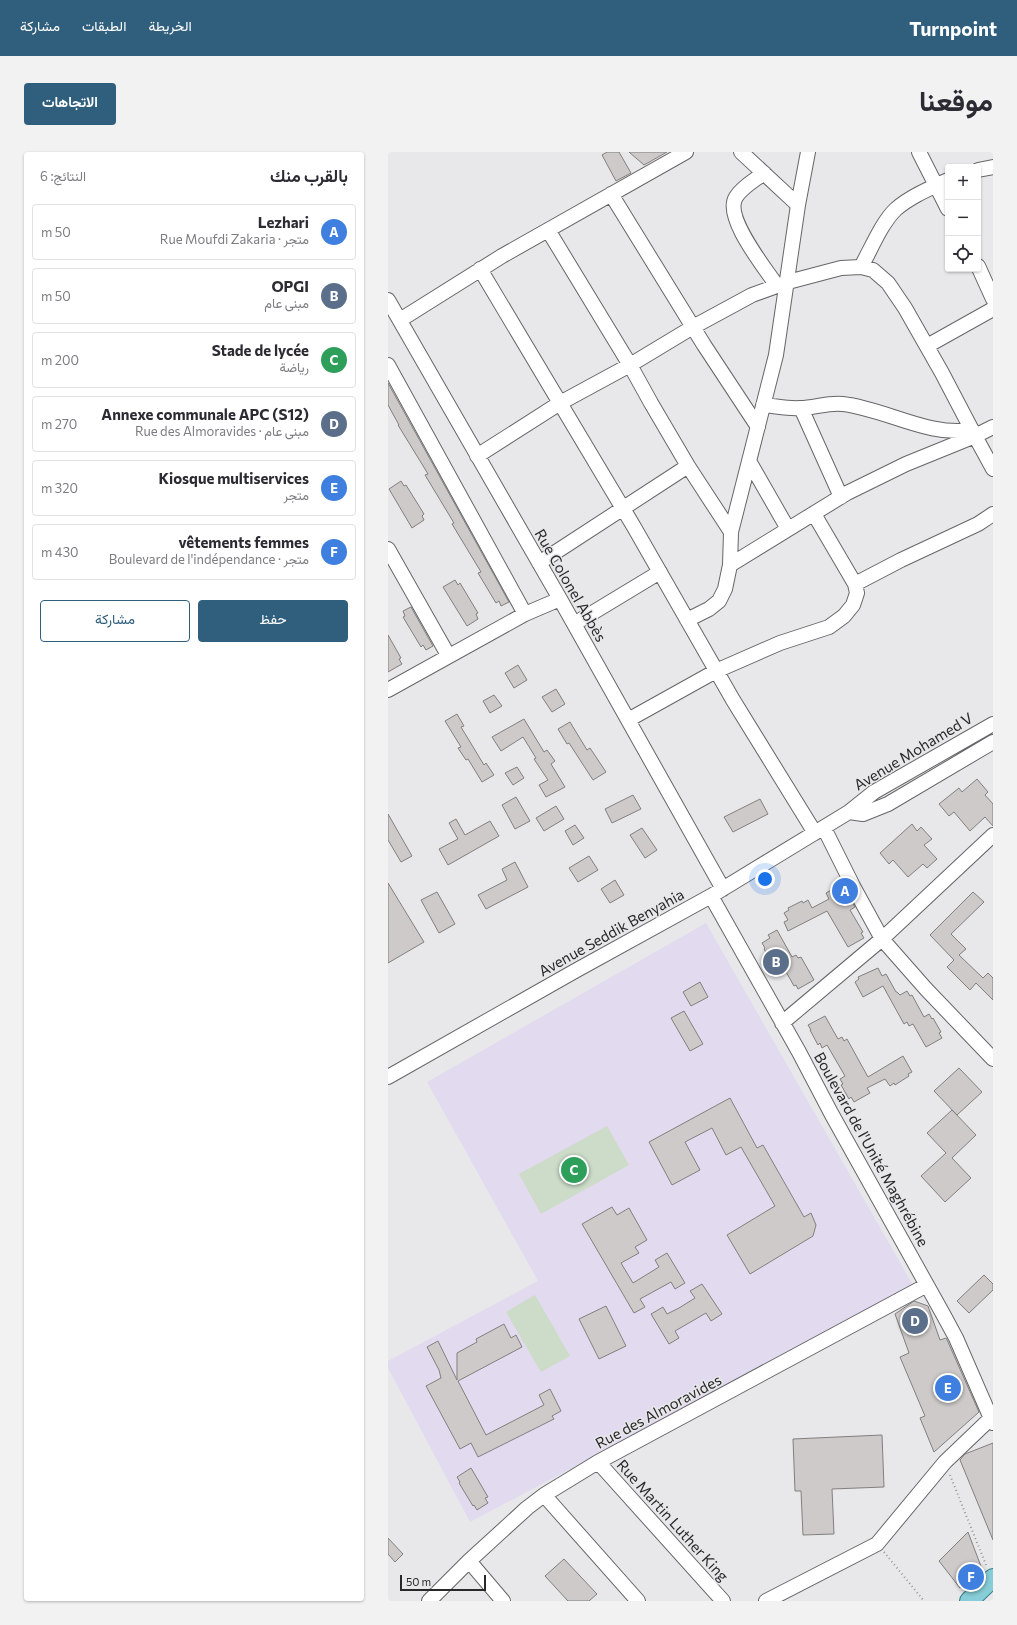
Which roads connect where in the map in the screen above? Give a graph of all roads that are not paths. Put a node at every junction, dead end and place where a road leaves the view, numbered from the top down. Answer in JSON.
{"nodes":[{"id":1,"x":686,"y":152,"type":"edge"},
{"id":2,"x":741,"y":152,"type":"edge"},
{"id":3,"x":808,"y":152,"type":"edge"},
{"id":4,"x":919,"y":152,"type":"edge"},
{"id":5,"x":993,"y":167,"type":"edge"},
{"id":6,"x":981,"y":169,"type":"edge"},
{"id":7,"x":764,"y":173,"type":"junction"},
{"id":8,"x":945,"y":181,"type":"edge"},
{"id":9,"x":935,"y":186,"type":"junction"},
{"id":10,"x":611,"y":194,"type":"junction"},
{"id":11,"x":945,"y":204,"type":"edge"},
{"id":12,"x":798,"y":205,"type":"junction"},
{"id":13,"x":548,"y":230,"type":"junction"},
{"id":14,"x":861,"y":267,"type":"junction"},
{"id":15,"x":480,"y":270,"type":"junction"},
{"id":16,"x":981,"y":272,"type":"edge"},
{"id":17,"x":783,"y":284,"type":"junction"},
{"id":18,"x":993,"y":299,"type":"edge"},
{"id":19,"x":388,"y":300,"type":"edge"},
{"id":20,"x":993,"y":309,"type":"edge"},
{"id":21,"x":400,"y":320,"type":"junction"},
{"id":22,"x":693,"y":327,"type":"junction"},
{"id":23,"x":927,"y":346,"type":"junction"},
{"id":24,"x":388,"y":365,"type":"edge"},
{"id":25,"x":630,"y":365,"type":"junction"},
{"id":26,"x":560,"y":403,"type":"junction"},
{"id":27,"x":764,"y":405,"type":"junction"},
{"id":28,"x":801,"y":408,"type":"junction"},
{"id":29,"x":758,"y":427,"type":"junction"},
{"id":30,"x":993,"y":427,"type":"edge"},
{"id":31,"x":974,"y":433,"type":"junction"},
{"id":32,"x":477,"y":456,"type":"junction"},
{"id":33,"x":749,"y":460,"type":"junction"},
{"id":34,"x":688,"y":466,"type":"junction"},
{"id":35,"x":993,"y":469,"type":"edge"},
{"id":36,"x":841,"y":497,"type":"junction"},
{"id":37,"x":623,"y":508,"type":"junction"},
{"id":38,"x":814,"y":514,"type":"junction"},
{"id":39,"x":993,"y":514,"type":"edge"},
{"id":40,"x":788,"y":529,"type":"junction"},
{"id":41,"x":731,"y":532,"type":"junction"},
{"id":42,"x":388,"y":549,"type":"edge"},
{"id":43,"x":539,"y":562,"type":"junction"},
{"id":44,"x":730,"y":565,"type":"junction"},
{"id":45,"x":660,"y":572,"type":"junction"},
{"id":46,"x":855,"y":584,"type":"junction"},
{"id":47,"x":560,"y":599,"type":"junction"},
{"id":48,"x":525,"y":614,"type":"junction"},
{"id":49,"x":687,"y":620,"type":"junction"},
{"id":50,"x":574,"y":624,"type":"junction"},
{"id":51,"x":448,"y":655,"type":"junction"},
{"id":52,"x":716,"y":671,"type":"junction"},
{"id":53,"x":388,"y":690,"type":"edge"},
{"id":54,"x":628,"y":720,"type":"junction"},
{"id":55,"x":993,"y":724,"type":"edge"},
{"id":56,"x":993,"y":742,"type":"edge"},
{"id":57,"x":849,"y":812,"type":"junction"},
{"id":58,"x":819,"y":831,"type":"junction"},
{"id":59,"x":993,"y":835,"type":"edge"},
{"id":60,"x":723,"y":889,"type":"junction"},
{"id":61,"x":711,"y":896,"type":"junction"},
{"id":62,"x":882,"y":939,"type":"junction"},
{"id":63,"x":782,"y":1023,"type":"junction"},
{"id":64,"x":993,"y":1060,"type":"edge"},
{"id":65,"x":388,"y":1077,"type":"edge"},
{"id":66,"x":926,"y":1285,"type":"junction"},
{"id":67,"x":992,"y":1420,"type":"edge"},
{"id":68,"x":598,"y":1462,"type":"junction"},
{"id":69,"x":544,"y":1496,"type":"junction"},
{"id":70,"x":469,"y":1561,"type":"junction"},
{"id":71,"x":992,"y":1579,"type":"edge"},
{"id":72,"x":429,"y":1601,"type":"edge"},
{"id":73,"x":502,"y":1601,"type":"edge"},
{"id":74,"x":638,"y":1601,"type":"edge"},
{"id":75,"x":723,"y":1601,"type":"edge"},
{"id":76,"x":766,"y":1601,"type":"edge"},
{"id":77,"x":969,"y":1601,"type":"edge"}],
"edges":[{"from":1,"to":10,"type":"street"},
{"from":2,"to":7,"type":"street"},
{"from":3,"to":12,"type":"street"},
{"from":4,"to":9,"type":"street"},
{"from":5,"to":6,"type":"street"},
{"from":7,"to":12,"type":"street"},
{"from":7,"to":17,"type":"street"},
{"from":8,"to":9,"type":"street"},
{"from":9,"to":11,"type":"street"},
{"from":9,"to":14,"type":"street"},
{"from":10,"to":13,"type":"street"},
{"from":10,"to":22,"type":"street"},
{"from":12,"to":17,"type":"street"},
{"from":13,"to":15,"type":"street"},
{"from":13,"to":25,"type":"street"},
{"from":14,"to":17,"type":"street"},
{"from":14,"to":23,"type":"street"},
{"from":15,"to":21,"type":"street"},
{"from":15,"to":26,"type":"street"},
{"from":16,"to":18,"type":"street"},
{"from":17,"to":22,"type":"street"},
{"from":17,"to":27,"type":"street"},
{"from":19,"to":21,"type":"street","name":"Rue Colonel Abbès"},
{"from":20,"to":23,"type":"street"},
{"from":21,"to":32,"type":"street","name":"Rue Colonel Abbès"},
{"from":22,"to":25,"type":"street"},
{"from":22,"to":29,"type":"street"},
{"from":23,"to":31,"type":"street"},
{"from":24,"to":48,"type":"street"},
{"from":25,"to":26,"type":"street"},
{"from":25,"to":34,"type":"street"},
{"from":26,"to":32,"type":"street"},
{"from":26,"to":37,"type":"street"},
{"from":27,"to":28,"type":"street"},
{"from":27,"to":29,"type":"street"},
{"from":28,"to":31,"type":"street"},
{"from":28,"to":36,"type":"street"},
{"from":29,"to":33,"type":"street"},
{"from":30,"to":31,"type":"street"},
{"from":31,"to":35,"type":"street"},
{"from":31,"to":36,"type":"street"},
{"from":32,"to":43,"type":"street","name":"Rue Colonel Abbès"},
{"from":33,"to":40,"type":"street"},
{"from":33,"to":41,"type":"street"},
{"from":34,"to":37,"type":"street"},
{"from":34,"to":41,"type":"street"},
{"from":36,"to":38,"type":"street"},
{"from":37,"to":43,"type":"street"},
{"from":37,"to":45,"type":"street"},
{"from":38,"to":40,"type":"street"},
{"from":38,"to":46,"type":"street"},
{"from":39,"to":46,"type":"street"},
{"from":40,"to":44,"type":"street"},
{"from":41,"to":44,"type":"street"},
{"from":42,"to":51,"type":"street"},
{"from":43,"to":47,"type":"street","name":"Rue Colonel Abbès"},
{"from":44,"to":49,"type":"street"},
{"from":45,"to":49,"type":"street"},
{"from":45,"to":50,"type":"street"},
{"from":46,"to":52,"type":"street"},
{"from":47,"to":48,"type":"street"},
{"from":47,"to":50,"type":"street","name":"Rue Colonel Abbès"},
{"from":48,"to":51,"type":"street"},
{"from":49,"to":52,"type":"street"},
{"from":50,"to":54,"type":"street","name":"Rue Colonel Abbès"},
{"from":51,"to":53,"type":"street"},
{"from":52,"to":54,"type":"street"},
{"from":52,"to":58,"type":"street"},
{"from":54,"to":60,"type":"street","name":"Rue Colonel Abbès"},
{"from":55,"to":57,"type":"street","name":"Avenue Mohamed V"},
{"from":56,"to":57,"type":"street","name":"Avenue Mohamed V"},
{"from":57,"to":58,"type":"street","name":"Avenue Seddik Benyahia"},
{"from":58,"to":60,"type":"street","name":"Avenue Seddik Benyahia"},
{"from":58,"to":62,"type":"street"},
{"from":59,"to":62,"type":"street"},
{"from":60,"to":61,"type":"street","name":"Avenue Seddik Benyahia"},
{"from":61,"to":63,"type":"street","name":"Boulevard de l'Unité Maghrébine"},
{"from":61,"to":65,"type":"street","name":"Avenue Seddik Benyahia"},
{"from":62,"to":63,"type":"street"},
{"from":62,"to":64,"type":"street"},
{"from":63,"to":66,"type":"street","name":"Boulevard de l'Unité Maghrébine"},
{"from":66,"to":67,"type":"street","name":"Boulevard de l'Unité Maghrébine"},
{"from":66,"to":68,"type":"street","name":"Rue des Almoravides"},
{"from":67,"to":76,"type":"street"},
{"from":68,"to":69,"type":"street","name":"Rue des Almoravides"},
{"from":68,"to":75,"type":"street","name":"Rue Martin Luther King"},
{"from":69,"to":70,"type":"street","name":"Rue des Almoravides"},
{"from":69,"to":74,"type":"street"},
{"from":70,"to":72,"type":"street","name":"Rue des Almoravides"},
{"from":70,"to":73,"type":"street"},
{"from":71,"to":77,"type":"main road"}]}
